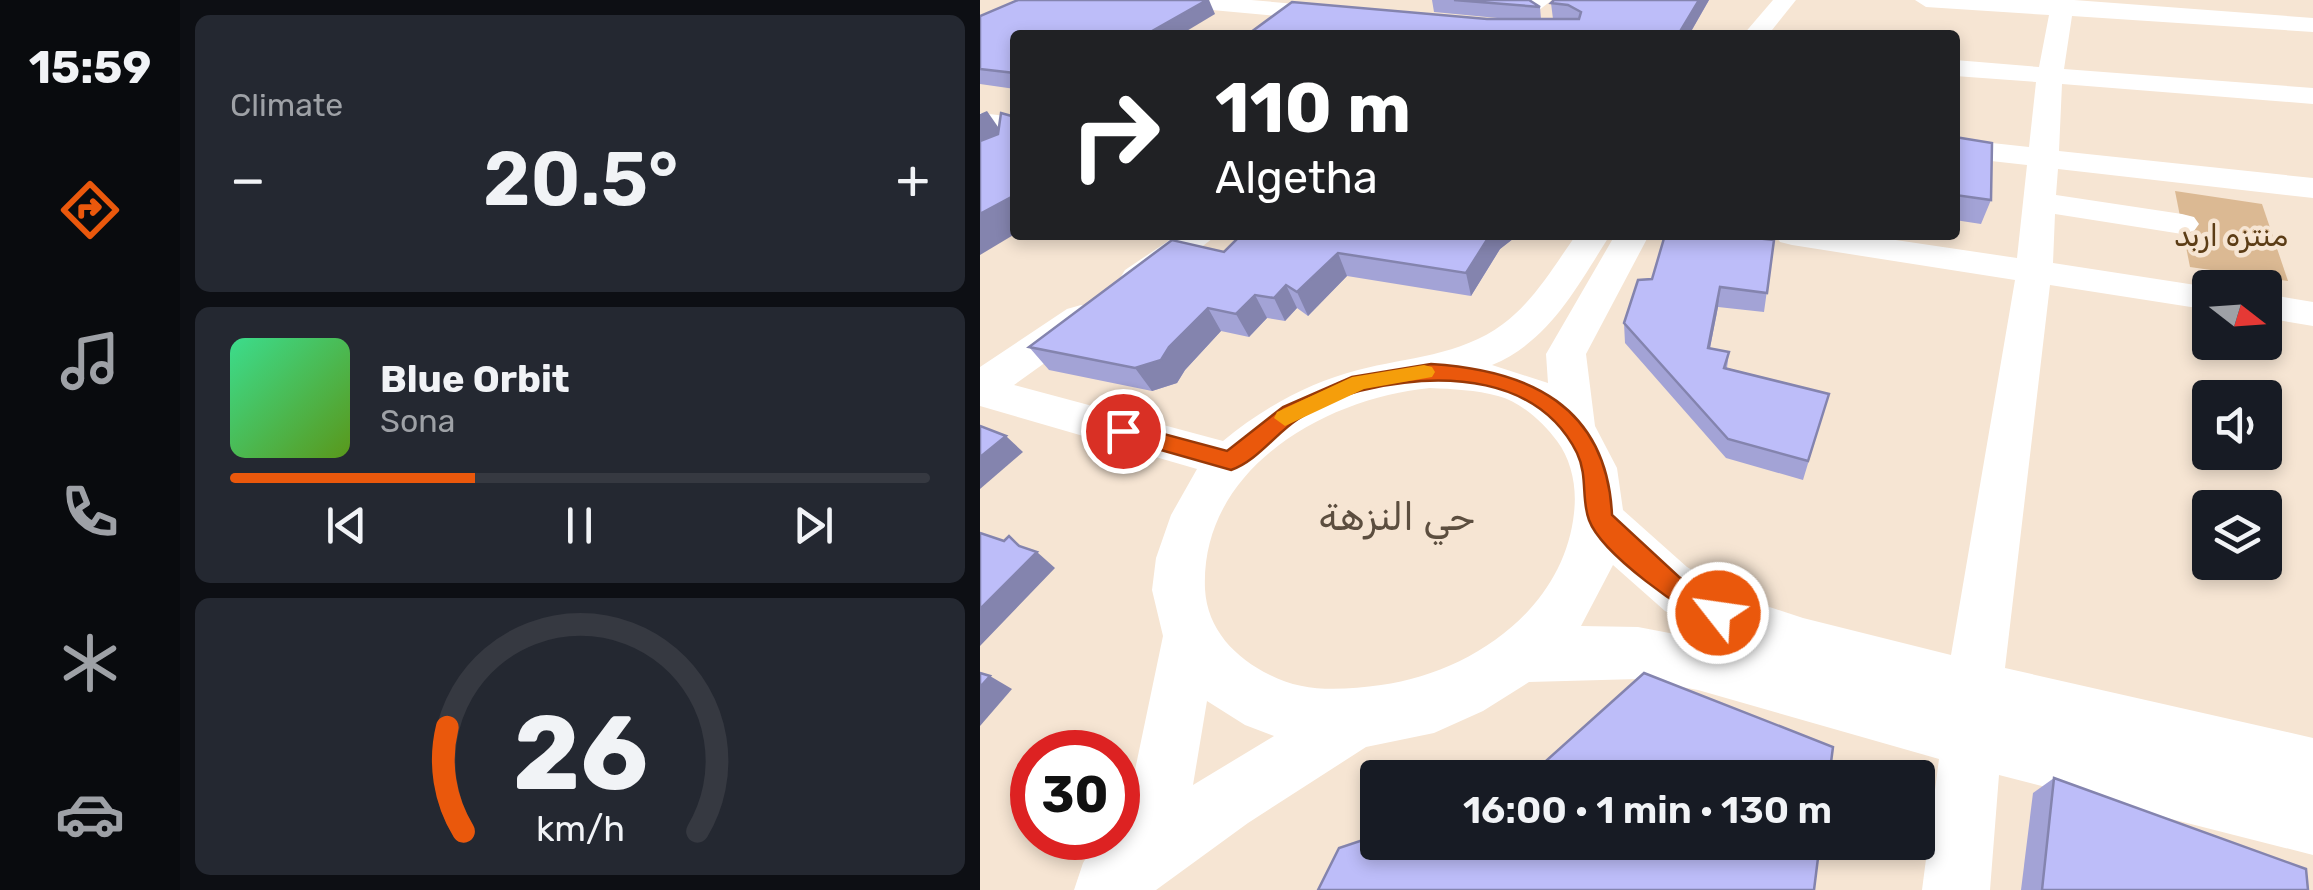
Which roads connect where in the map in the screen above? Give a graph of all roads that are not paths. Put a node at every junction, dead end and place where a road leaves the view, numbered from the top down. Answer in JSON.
{"nodes":[{"id":1,"x":1179,"y":0,"type":"edge"},
{"id":2,"x":1541,"y":0,"type":"edge"},
{"id":3,"x":1784,"y":0,"type":"edge"},
{"id":4,"x":1926,"y":0,"type":"edge"},
{"id":5,"x":2063,"y":4,"type":"edge"},
{"id":6,"x":1288,"y":10,"type":"junction"},
{"id":7,"x":1366,"y":17,"type":"edge"},
{"id":8,"x":1462,"y":25,"type":"edge"},
{"id":9,"x":2313,"y":25,"type":"edge"},
{"id":10,"x":1256,"y":27,"type":"edge"},
{"id":11,"x":1486,"y":30,"type":"edge"},
{"id":12,"x":1499,"y":30,"type":"edge"},
{"id":13,"x":1759,"y":30,"type":"edge"},
{"id":14,"x":1960,"y":68,"type":"edge"},
{"id":15,"x":2050,"y":75,"type":"junction"},
{"id":16,"x":2313,"y":96,"type":"edge"},
{"id":17,"x":980,"y":121,"type":"edge"},
{"id":18,"x":1010,"y":125,"type":"edge"},
{"id":19,"x":1960,"y":149,"type":"edge"},
{"id":20,"x":2044,"y":158,"type":"junction"},
{"id":21,"x":2313,"y":188,"type":"edge"},
{"id":22,"x":2040,"y":202,"type":"junction"},
{"id":23,"x":2182,"y":224,"type":"dead end"},
{"id":24,"x":1193,"y":240,"type":"edge"},
{"id":25,"x":1590,"y":240,"type":"edge"},
{"id":26,"x":1629,"y":240,"type":"edge"},
{"id":27,"x":1825,"y":240,"type":"edge"},
{"id":28,"x":2034,"y":272,"type":"junction"},
{"id":29,"x":2192,"y":295,"type":"edge"},
{"id":30,"x":2282,"y":309,"type":"edge"},
{"id":31,"x":2313,"y":314,"type":"edge"},
{"id":32,"x":1431,"y":371,"type":"junction"},
{"id":33,"x":980,"y":390,"type":"edge"},
{"id":34,"x":1572,"y":427,"type":"junction"},
{"id":35,"x":1231,"y":461,"type":"junction"},
{"id":36,"x":1600,"y":518,"type":"junction"},
{"id":37,"x":1189,"y":640,"type":"junction"},
{"id":38,"x":1518,"y":656,"type":"junction"},
{"id":39,"x":1973,"y":714,"type":"junction"},
{"id":40,"x":1360,"y":720,"type":"junction"},
{"id":41,"x":2313,"y":770,"type":"edge"},
{"id":42,"x":2313,"y":823,"type":"edge"},
{"id":43,"x":1106,"y":889,"type":"edge"},
{"id":44,"x":1956,"y":890,"type":"edge"}],
"edges":[{"from":1,"to":6,"type":"street"},
{"from":2,"to":12,"type":"street"},
{"from":3,"to":13,"type":"street"},
{"from":4,"to":5,"type":"street"},
{"from":5,"to":9,"type":"street"},
{"from":5,"to":15,"type":"street"},
{"from":6,"to":7,"type":"street"},
{"from":6,"to":10,"type":"street"},
{"from":8,"to":11,"type":"street"},
{"from":14,"to":15,"type":"street"},
{"from":15,"to":16,"type":"street"},
{"from":15,"to":20,"type":"street"},
{"from":17,"to":18,"type":"street"},
{"from":19,"to":20,"type":"street"},
{"from":20,"to":21,"type":"street"},
{"from":20,"to":22,"type":"street"},
{"from":22,"to":23,"type":"street"},
{"from":22,"to":28,"type":"street"},
{"from":24,"to":33,"type":"street"},
{"from":25,"to":32,"type":"street"},
{"from":26,"to":34,"type":"street"},
{"from":27,"to":28,"type":"street"},
{"from":28,"to":29,"type":"street"},
{"from":28,"to":39,"type":"street"},
{"from":30,"to":31,"type":"street"},
{"from":32,"to":34,"type":"street"},
{"from":32,"to":35,"type":"street"},
{"from":33,"to":35,"type":"street"},
{"from":34,"to":36,"type":"street"},
{"from":35,"to":37,"type":"street"},
{"from":36,"to":38,"type":"street"},
{"from":36,"to":39,"type":"street"},
{"from":37,"to":40,"type":"street"},
{"from":37,"to":43,"type":"street"},
{"from":38,"to":39,"type":"street"},
{"from":38,"to":40,"type":"street"},
{"from":39,"to":41,"type":"street"},
{"from":39,"to":42,"type":"street"},
{"from":39,"to":44,"type":"street"},
{"from":40,"to":43,"type":"street"}]}
